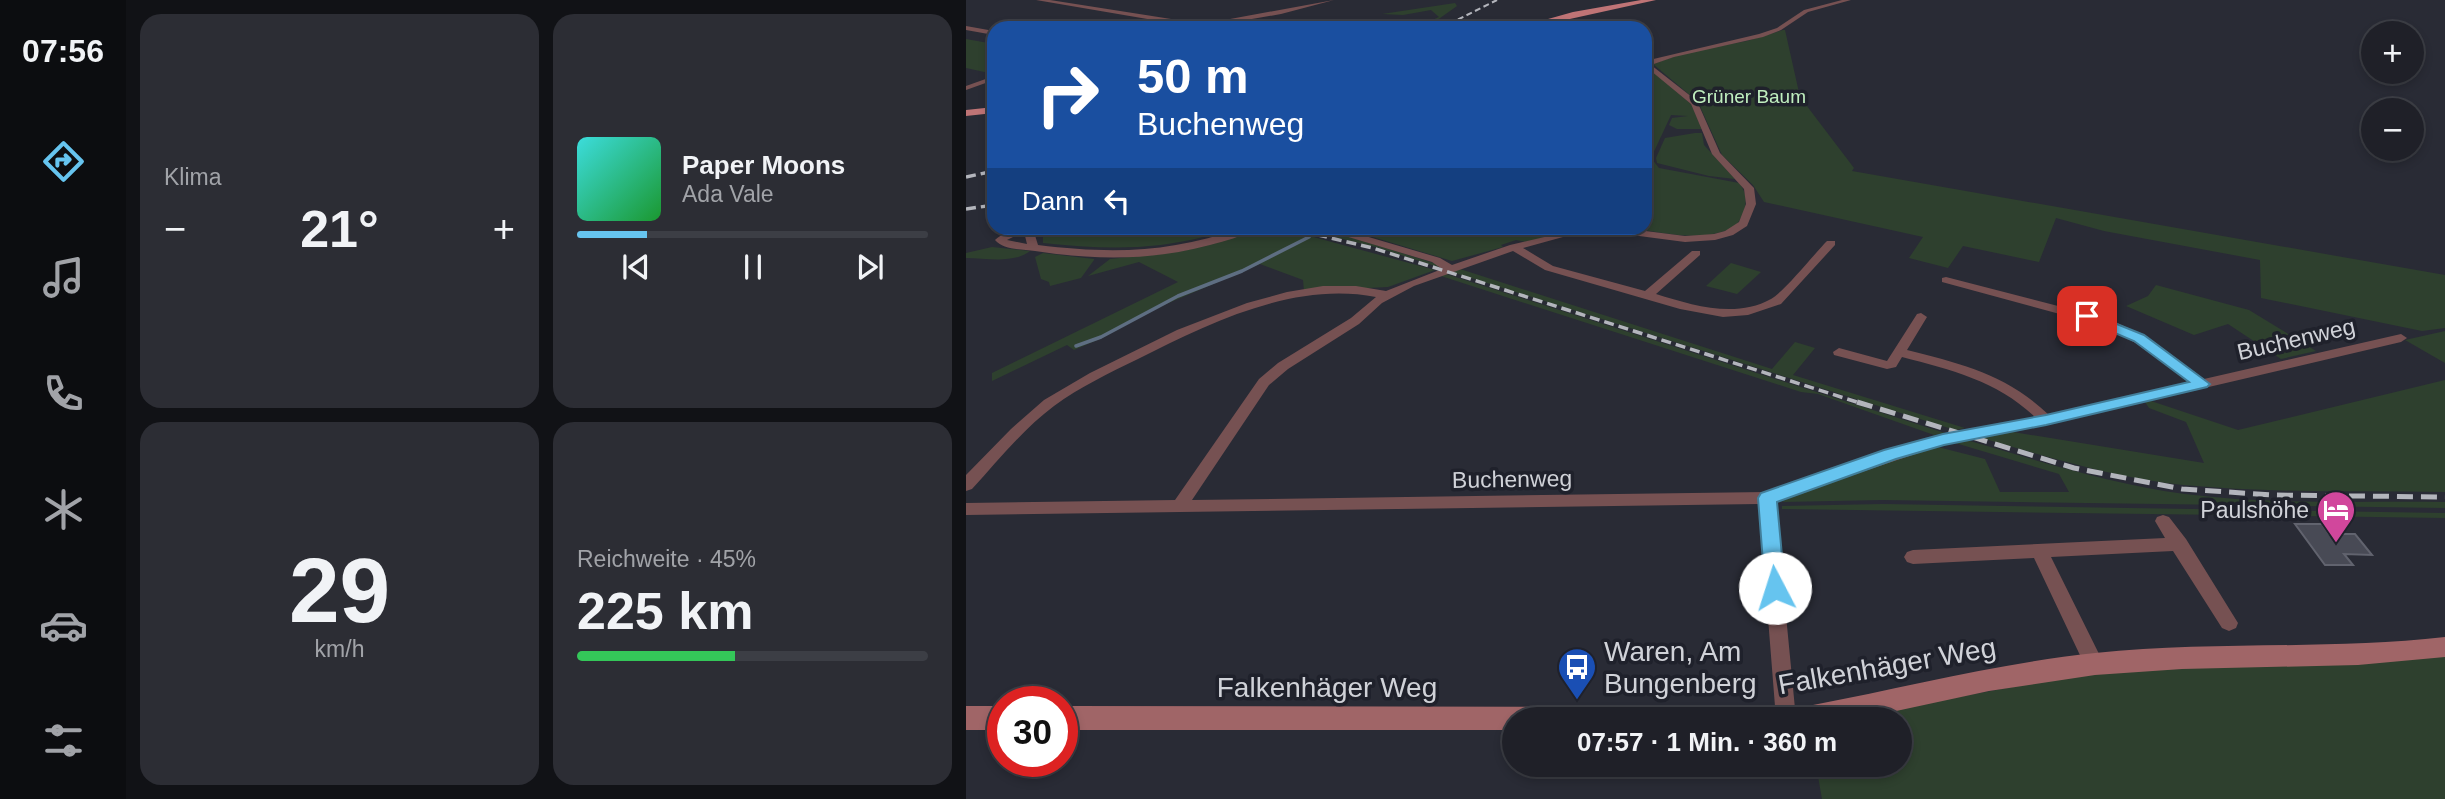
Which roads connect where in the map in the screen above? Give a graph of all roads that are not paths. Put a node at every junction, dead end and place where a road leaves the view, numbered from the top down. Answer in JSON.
{"nodes":[{"id":1,"x":1039,"y":0,"type":"edge"},
{"id":2,"x":1062,"y":0,"type":"edge"},
{"id":3,"x":1292,"y":0,"type":"edge"},
{"id":4,"x":1331,"y":0,"type":"edge"},
{"id":5,"x":1653,"y":0,"type":"edge"},
{"id":6,"x":1848,"y":0,"type":"edge"},
{"id":7,"x":1052,"y":2,"type":"junction"},
{"id":8,"x":1318,"y":4,"type":"junction"},
{"id":9,"x":1248,"y":19,"type":"junction"},
{"id":10,"x":1175,"y":21,"type":"edge"},
{"id":11,"x":1236,"y":21,"type":"edge"},
{"id":12,"x":1252,"y":21,"type":"edge"},
{"id":13,"x":1546,"y":21,"type":"edge"},
{"id":14,"x":966,"y":28,"type":"edge"},
{"id":15,"x":987,"y":32,"type":"edge"},
{"id":16,"x":1652,"y":61,"type":"edge"},
{"id":17,"x":1652,"y":68,"type":"edge"},
{"id":18,"x":987,"y":80,"type":"edge"},
{"id":19,"x":966,"y":82,"type":"edge"},
{"id":20,"x":976,"y":84,"type":"junction"},
{"id":21,"x":966,"y":88,"type":"edge"},
{"id":22,"x":987,"y":111,"type":"edge"},
{"id":23,"x":966,"y":115,"type":"edge"},
{"id":24,"x":1228,"y":235,"type":"edge"},
{"id":25,"x":1352,"y":235,"type":"edge"},
{"id":26,"x":1558,"y":235,"type":"edge"},
{"id":27,"x":1652,"y":235,"type":"edge"},
{"id":28,"x":1831,"y":243,"type":"dead end"},
{"id":29,"x":1514,"y":247,"type":"junction"},
{"id":30,"x":1034,"y":248,"type":"dead end"},
{"id":31,"x":1696,"y":253,"type":"dead end"},
{"id":32,"x":1451,"y":269,"type":"junction"},
{"id":33,"x":1946,"y":280,"type":"dead end"},
{"id":34,"x":1386,"y":295,"type":"junction"},
{"id":35,"x":1647,"y":296,"type":"junction"},
{"id":36,"x":1921,"y":317,"type":"dead end"},
{"id":37,"x":2401,"y":338,"type":"dead end"},
{"id":38,"x":1839,"y":352,"type":"dead end"},
{"id":39,"x":1899,"y":352,"type":"junction"},
{"id":40,"x":2202,"y":384,"type":"junction"},
{"id":41,"x":2046,"y":420,"type":"junction"},
{"id":42,"x":966,"y":485,"type":"edge"},
{"id":43,"x":1768,"y":498,"type":"junction"},
{"id":44,"x":1180,"y":506,"type":"junction"},
{"id":45,"x":966,"y":509,"type":"edge"},
{"id":46,"x":2162,"y":521,"type":"dead end"},
{"id":47,"x":2180,"y":544,"type":"junction"},
{"id":48,"x":2040,"y":551,"type":"junction"},
{"id":49,"x":1913,"y":557,"type":"dead end"},
{"id":50,"x":2230,"y":623,"type":"dead end"},
{"id":51,"x":2445,"y":647,"type":"edge"},
{"id":52,"x":2094,"y":664,"type":"junction"},
{"id":53,"x":1785,"y":707,"type":"edge"},
{"id":54,"x":1862,"y":707,"type":"edge"},
{"id":55,"x":966,"y":718,"type":"edge"},
{"id":56,"x":987,"y":718,"type":"edge"},
{"id":57,"x":1078,"y":718,"type":"edge"},
{"id":58,"x":1502,"y":719,"type":"edge"}],
"edges":[{"from":1,"to":7,"type":"street"},
{"from":2,"to":7,"type":"street"},
{"from":3,"to":8,"type":"street"},
{"from":4,"to":8,"type":"street"},
{"from":5,"to":13,"type":"main road"},
{"from":6,"to":16,"type":"street"},
{"from":7,"to":10,"type":"street"},
{"from":8,"to":9,"type":"street"},
{"from":9,"to":11,"type":"street"},
{"from":9,"to":12,"type":"street"},
{"from":14,"to":15,"type":"street"},
{"from":17,"to":27,"type":"street"},
{"from":18,"to":20,"type":"street"},
{"from":19,"to":20,"type":"street"},
{"from":20,"to":21,"type":"street"},
{"from":22,"to":23,"type":"main road"},
{"from":24,"to":30,"type":"street"},
{"from":25,"to":32,"type":"street"},
{"from":26,"to":29,"type":"street"},
{"from":28,"to":35,"type":"street"},
{"from":29,"to":32,"type":"street"},
{"from":29,"to":35,"type":"street"},
{"from":31,"to":35,"type":"street"},
{"from":32,"to":34,"type":"street"},
{"from":33,"to":40,"type":"street"},
{"from":34,"to":42,"type":"street"},
{"from":34,"to":44,"type":"street"},
{"from":36,"to":39,"type":"street"},
{"from":37,"to":40,"type":"street","name":"Buchenweg"},
{"from":38,"to":39,"type":"street"},
{"from":39,"to":41,"type":"street"},
{"from":40,"to":41,"type":"street","name":"Buchenweg"},
{"from":41,"to":43,"type":"street","name":"Buchenweg"},
{"from":43,"to":44,"type":"street","name":"Buchenweg"},
{"from":43,"to":53,"type":"street"},
{"from":44,"to":45,"type":"street","name":"Buchenweg"},
{"from":46,"to":47,"type":"street"},
{"from":47,"to":48,"type":"street"},
{"from":47,"to":50,"type":"street"},
{"from":48,"to":49,"type":"street"},
{"from":48,"to":52,"type":"street"},
{"from":51,"to":52,"type":"street","name":"Falkenhäger Weg"},
{"from":52,"to":54,"type":"street","name":"Falkenhäger Weg"},
{"from":55,"to":56,"type":"street"},
{"from":57,"to":58,"type":"street","name":"Falkenhäger Weg"}]}
